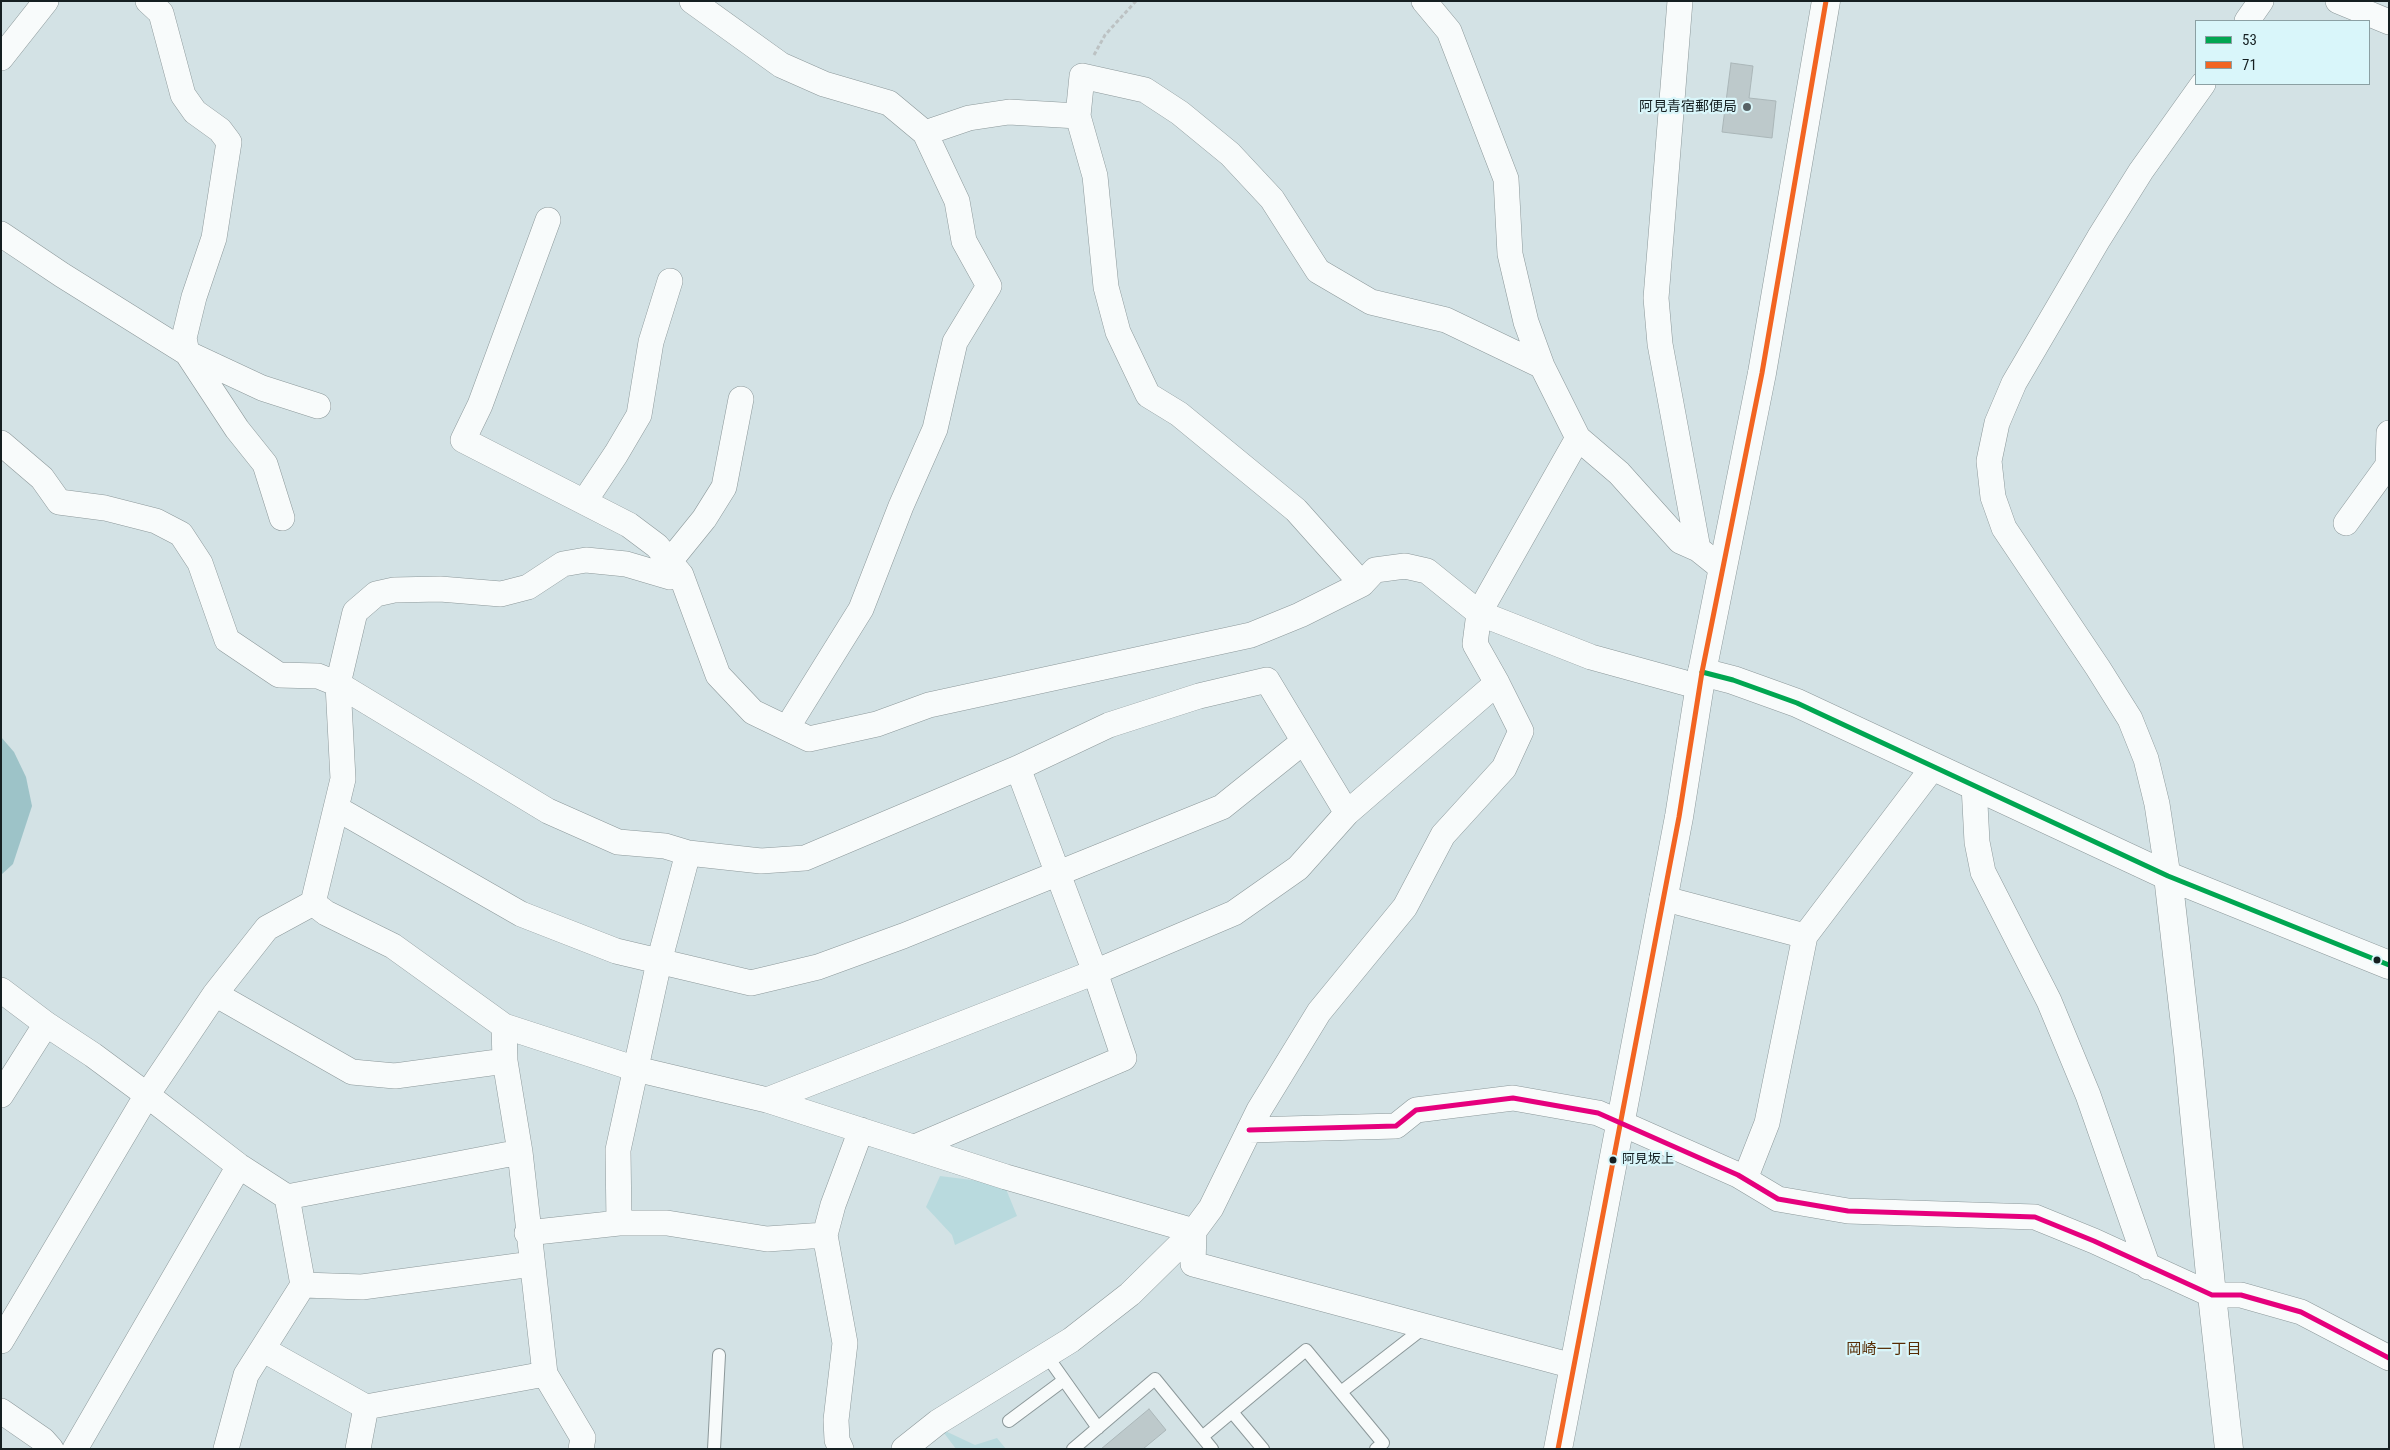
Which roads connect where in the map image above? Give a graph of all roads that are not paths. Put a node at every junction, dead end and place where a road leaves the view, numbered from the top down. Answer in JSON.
{"nodes":[{"id":1,"x":46,"y":1,"type":"edge"},
{"id":2,"x":148,"y":1,"type":"edge"},
{"id":3,"x":692,"y":1,"type":"edge"},
{"id":4,"x":1424,"y":1,"type":"edge"},
{"id":5,"x":1680,"y":1,"type":"edge"},
{"id":6,"x":1826,"y":1,"type":"edge"},
{"id":7,"x":2261,"y":1,"type":"edge"},
{"id":8,"x":2338,"y":1,"type":"edge"},
{"id":9,"x":2248,"y":20,"type":"edge"},
{"id":10,"x":2389,"y":22,"type":"edge"},
{"id":11,"x":1,"y":58,"type":"edge"},
{"id":12,"x":2202,"y":85,"type":"edge"},
{"id":13,"x":1078,"y":116,"type":"junction"},
{"id":14,"x":925,"y":133,"type":"junction"},
{"id":15,"x":548,"y":220,"type":"dead end"},
{"id":16,"x":1,"y":234,"type":"edge"},
{"id":17,"x":670,"y":281,"type":"dead end"},
{"id":18,"x":186,"y":353,"type":"junction"},
{"id":19,"x":1542,"y":366,"type":"junction"},
{"id":20,"x":742,"y":399,"type":"dead end"},
{"id":21,"x":318,"y":406,"type":"dead end"},
{"id":22,"x":2389,"y":433,"type":"edge"},
{"id":23,"x":1578,"y":438,"type":"junction"},
{"id":24,"x":1,"y":443,"type":"edge"},
{"id":25,"x":584,"y":502,"type":"junction"},
{"id":26,"x":282,"y":518,"type":"dead end"},
{"id":27,"x":2346,"y":523,"type":"dead end"},
{"id":28,"x":1698,"y":549,"type":"junction"},
{"id":29,"x":675,"y":568,"type":"junction"},
{"id":30,"x":1723,"y":570,"type":"junction"},
{"id":31,"x":1362,"y":584,"type":"junction"},
{"id":32,"x":1480,"y":613,"type":"junction"},
{"id":33,"x":1701,"y":680,"type":"junction"},
{"id":34,"x":1497,"y":683,"type":"junction"},
{"id":35,"x":338,"y":684,"type":"junction"},
{"id":36,"x":787,"y":728,"type":"junction"},
{"id":37,"x":1303,"y":742,"type":"junction"},
{"id":38,"x":1934,"y":766,"type":"junction"},
{"id":39,"x":1018,"y":768,"type":"junction"},
{"id":40,"x":1974,"y":785,"type":"junction"},
{"id":41,"x":336,"y":808,"type":"junction"},
{"id":42,"x":1347,"y":813,"type":"junction"},
{"id":43,"x":688,"y":853,"type":"junction"},
{"id":44,"x":1059,"y":873,"type":"junction"},
{"id":45,"x":2168,"y":876,"type":"junction"},
{"id":46,"x":1662,"y":898,"type":"junction"},
{"id":47,"x":313,"y":903,"type":"junction"},
{"id":48,"x":1805,"y":936,"type":"junction"},
{"id":49,"x":659,"y":962,"type":"junction"},
{"id":50,"x":2389,"y":965,"type":"edge"},
{"id":51,"x":1095,"y":972,"type":"junction"},
{"id":52,"x":1,"y":990,"type":"edge"},
{"id":53,"x":215,"y":994,"type":"junction"},
{"id":54,"x":46,"y":1024,"type":"junction"},
{"id":55,"x":504,"y":1026,"type":"junction"},
{"id":56,"x":505,"y":1061,"type":"junction"},
{"id":57,"x":636,"y":1069,"type":"junction"},
{"id":58,"x":1,"y":1095,"type":"edge"},
{"id":59,"x":147,"y":1095,"type":"junction"},
{"id":60,"x":768,"y":1100,"type":"junction"},
{"id":61,"x":1620,"y":1123,"type":"junction"},
{"id":62,"x":861,"y":1130,"type":"junction"},
{"id":63,"x":1249,"y":1130,"type":"junction"},
{"id":64,"x":915,"y":1147,"type":"junction"},
{"id":65,"x":520,"y":1152,"type":"junction"},
{"id":66,"x":239,"y":1166,"type":"junction"},
{"id":67,"x":1745,"y":1179,"type":"junction"},
{"id":68,"x":287,"y":1197,"type":"junction"},
{"id":69,"x":619,"y":1223,"type":"junction"},
{"id":70,"x":1194,"y":1231,"type":"junction"},
{"id":71,"x":528,"y":1233,"type":"junction"},
{"id":72,"x":825,"y":1235,"type":"junction"},
{"id":73,"x":532,"y":1264,"type":"junction"},
{"id":74,"x":2148,"y":1267,"type":"junction"},
{"id":75,"x":302,"y":1285,"type":"junction"},
{"id":76,"x":2212,"y":1295,"type":"junction"},
{"id":77,"x":1426,"y":1326,"type":"junction"},
{"id":78,"x":1,"y":1340,"type":"edge"},
{"id":79,"x":264,"y":1350,"type":"junction"},
{"id":80,"x":719,"y":1355,"type":"dead end"},
{"id":81,"x":1047,"y":1356,"type":"junction"},
{"id":82,"x":2389,"y":1358,"type":"edge"},
{"id":83,"x":1573,"y":1366,"type":"junction"},
{"id":84,"x":545,"y":1374,"type":"junction"},
{"id":85,"x":1064,"y":1380,"type":"junction"},
{"id":86,"x":1341,"y":1392,"type":"junction"},
{"id":87,"x":366,"y":1407,"type":"junction"},
{"id":88,"x":1,"y":1411,"type":"edge"},
{"id":89,"x":1232,"y":1412,"type":"junction"},
{"id":90,"x":1009,"y":1420,"type":"dead end"},
{"id":91,"x":1098,"y":1428,"type":"junction"},
{"id":92,"x":1202,"y":1437,"type":"junction"},
{"id":93,"x":51,"y":1449,"type":"edge"},
{"id":94,"x":75,"y":1449,"type":"edge"},
{"id":95,"x":226,"y":1449,"type":"edge"},
{"id":96,"x":358,"y":1449,"type":"edge"},
{"id":97,"x":581,"y":1449,"type":"edge"},
{"id":98,"x":714,"y":1449,"type":"edge"},
{"id":99,"x":841,"y":1449,"type":"edge"},
{"id":100,"x":904,"y":1449,"type":"edge"},
{"id":101,"x":1073,"y":1449,"type":"edge"},
{"id":102,"x":1212,"y":1449,"type":"edge"},
{"id":103,"x":1263,"y":1449,"type":"edge"},
{"id":104,"x":1376,"y":1449,"type":"edge"},
{"id":105,"x":1558,"y":1449,"type":"edge"},
{"id":106,"x":2229,"y":1449,"type":"edge"}],
"edges":[{"from":1,"to":11,"type":"street"},
{"from":2,"to":18,"type":"street"},
{"from":3,"to":14,"type":"street"},
{"from":4,"to":19,"type":"street"},
{"from":5,"to":28,"type":"street"},
{"from":6,"to":30,"type":"main road"},
{"from":7,"to":9,"type":"street"},
{"from":8,"to":10,"type":"street"},
{"from":12,"to":45,"type":"street"},
{"from":13,"to":14,"type":"street"},
{"from":13,"to":19,"type":"street"},
{"from":13,"to":31,"type":"street"},
{"from":14,"to":36,"type":"street"},
{"from":15,"to":25,"type":"street"},
{"from":16,"to":18,"type":"street"},
{"from":17,"to":25,"type":"street"},
{"from":18,"to":21,"type":"street"},
{"from":18,"to":26,"type":"street"},
{"from":19,"to":23,"type":"street"},
{"from":20,"to":29,"type":"street"},
{"from":22,"to":27,"type":"street"},
{"from":23,"to":28,"type":"street"},
{"from":23,"to":32,"type":"street"},
{"from":24,"to":35,"type":"street"},
{"from":25,"to":29,"type":"street"},
{"from":28,"to":30,"type":"street"},
{"from":29,"to":35,"type":"street"},
{"from":29,"to":36,"type":"street"},
{"from":30,"to":33,"type":"main road"},
{"from":31,"to":32,"type":"street"},
{"from":31,"to":36,"type":"street"},
{"from":32,"to":33,"type":"street"},
{"from":32,"to":34,"type":"street"},
{"from":33,"to":38,"type":"main road"},
{"from":33,"to":46,"type":"main road"},
{"from":34,"to":42,"type":"street"},
{"from":34,"to":63,"type":"street"},
{"from":35,"to":41,"type":"street"},
{"from":35,"to":43,"type":"street"},
{"from":37,"to":39,"type":"street"},
{"from":37,"to":42,"type":"street"},
{"from":37,"to":44,"type":"street"},
{"from":38,"to":40,"type":"main road"},
{"from":38,"to":48,"type":"street"},
{"from":39,"to":43,"type":"street"},
{"from":39,"to":44,"type":"street"},
{"from":40,"to":45,"type":"main road"},
{"from":40,"to":74,"type":"street"},
{"from":41,"to":47,"type":"street"},
{"from":41,"to":49,"type":"street"},
{"from":42,"to":51,"type":"street"},
{"from":43,"to":49,"type":"street"},
{"from":44,"to":49,"type":"street"},
{"from":44,"to":51,"type":"street"},
{"from":45,"to":50,"type":"main road"},
{"from":45,"to":76,"type":"main road"},
{"from":46,"to":48,"type":"street"},
{"from":46,"to":61,"type":"main road"},
{"from":47,"to":53,"type":"street"},
{"from":47,"to":55,"type":"street"},
{"from":48,"to":67,"type":"street"},
{"from":49,"to":57,"type":"street"},
{"from":51,"to":60,"type":"street"},
{"from":51,"to":64,"type":"street"},
{"from":52,"to":54,"type":"street"},
{"from":53,"to":56,"type":"street"},
{"from":53,"to":59,"type":"street"},
{"from":54,"to":58,"type":"street"},
{"from":54,"to":59,"type":"street"},
{"from":55,"to":56,"type":"street"},
{"from":55,"to":57,"type":"street"},
{"from":56,"to":65,"type":"street"},
{"from":57,"to":60,"type":"street"},
{"from":57,"to":69,"type":"street"},
{"from":59,"to":66,"type":"street"},
{"from":59,"to":78,"type":"street"},
{"from":60,"to":62,"type":"street"},
{"from":61,"to":63,"type":"street"},
{"from":61,"to":67,"type":"street"},
{"from":61,"to":83,"type":"main road"},
{"from":62,"to":64,"type":"street"},
{"from":62,"to":72,"type":"street"},
{"from":63,"to":70,"type":"street"},
{"from":64,"to":70,"type":"street"},
{"from":65,"to":68,"type":"street"},
{"from":65,"to":71,"type":"street"},
{"from":66,"to":68,"type":"street"},
{"from":66,"to":94,"type":"street"},
{"from":67,"to":74,"type":"street"},
{"from":68,"to":75,"type":"street"},
{"from":69,"to":71,"type":"street"},
{"from":69,"to":72,"type":"street"},
{"from":70,"to":77,"type":"street"},
{"from":70,"to":81,"type":"street"},
{"from":71,"to":73,"type":"street"},
{"from":72,"to":99,"type":"street"},
{"from":73,"to":75,"type":"street"},
{"from":73,"to":84,"type":"street"},
{"from":74,"to":76,"type":"street"},
{"from":75,"to":79,"type":"street"},
{"from":76,"to":82,"type":"street"},
{"from":76,"to":106,"type":"main road"},
{"from":77,"to":83,"type":"street"},
{"from":77,"to":86,"type":"lane"},
{"from":79,"to":87,"type":"street"},
{"from":79,"to":95,"type":"street"},
{"from":80,"to":98,"type":"lane"},
{"from":81,"to":85,"type":"lane"},
{"from":81,"to":100,"type":"street"},
{"from":83,"to":105,"type":"main road"},
{"from":84,"to":87,"type":"street"},
{"from":84,"to":97,"type":"street"},
{"from":85,"to":90,"type":"lane"},
{"from":85,"to":91,"type":"lane"},
{"from":86,"to":89,"type":"lane"},
{"from":86,"to":104,"type":"lane"},
{"from":87,"to":96,"type":"street"},
{"from":88,"to":93,"type":"street"},
{"from":89,"to":92,"type":"lane"},
{"from":89,"to":103,"type":"lane"},
{"from":91,"to":92,"type":"lane"},
{"from":91,"to":101,"type":"lane"},
{"from":92,"to":102,"type":"lane"}]}
